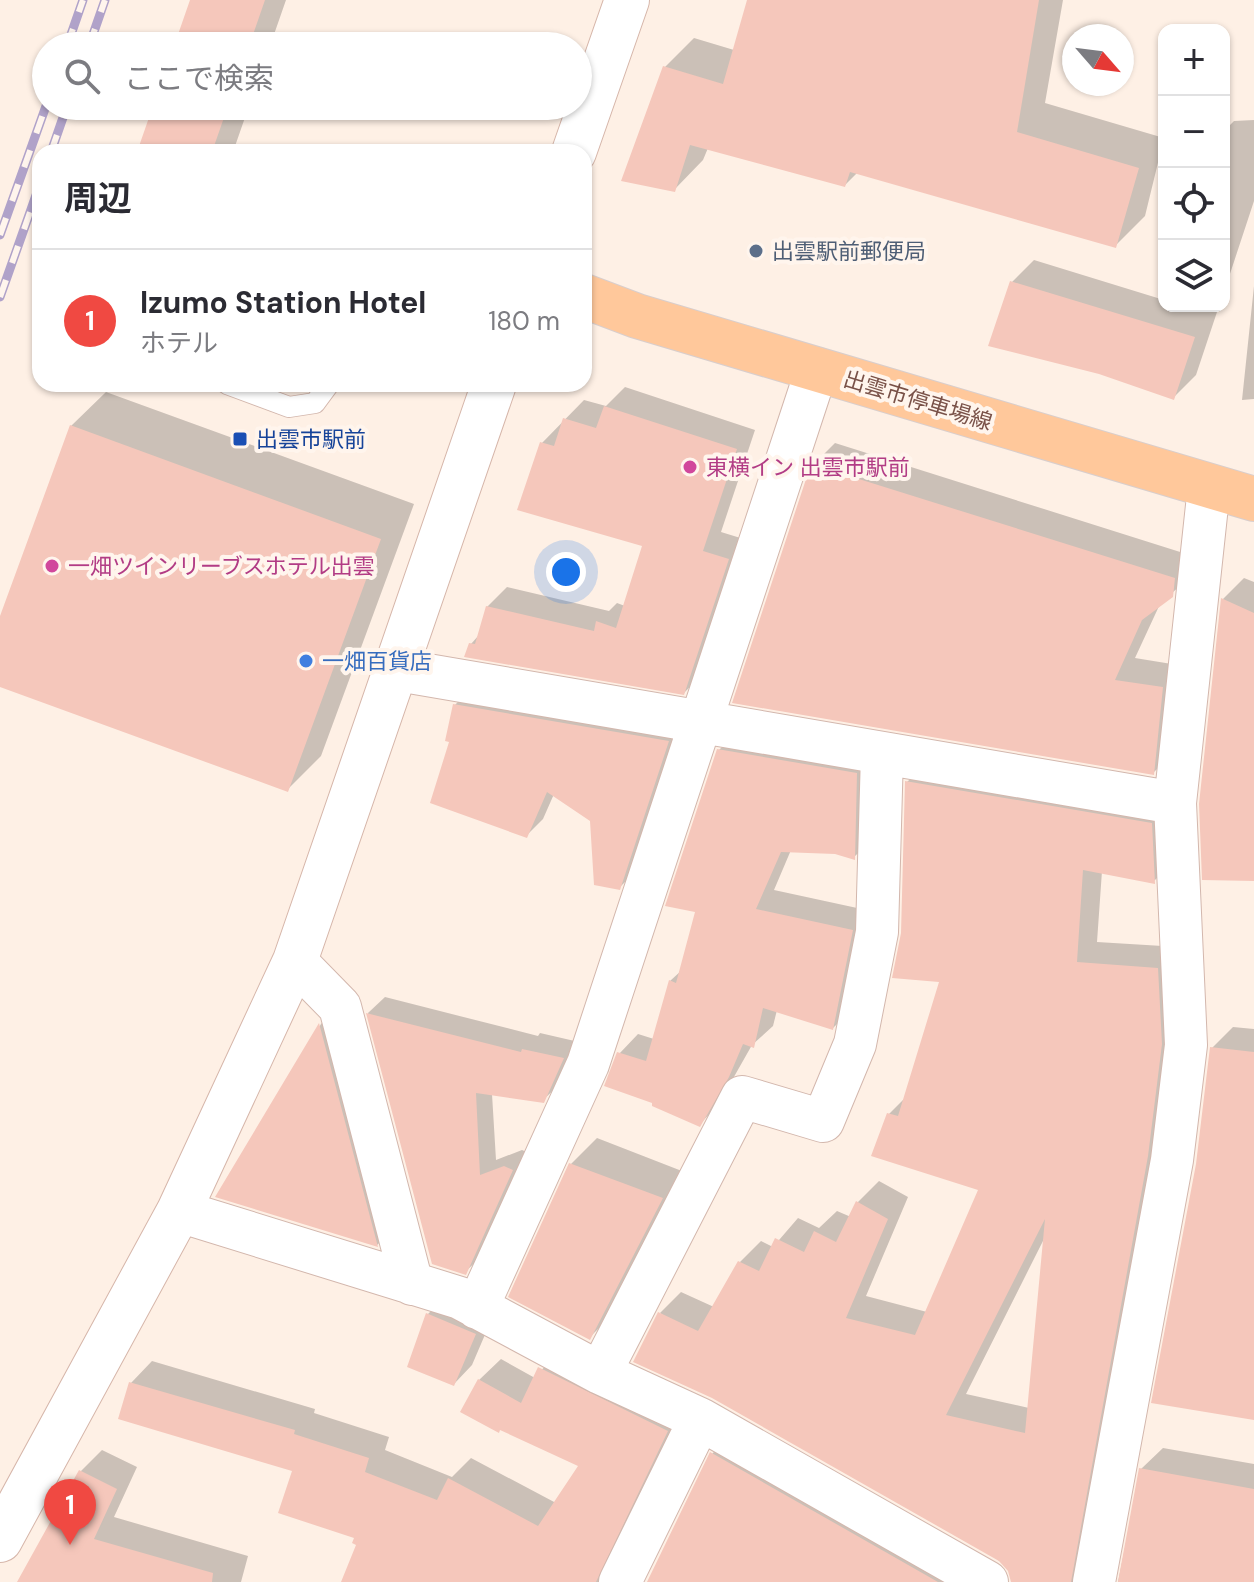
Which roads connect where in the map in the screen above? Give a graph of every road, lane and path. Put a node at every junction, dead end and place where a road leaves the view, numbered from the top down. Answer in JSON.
{"nodes":[{"id":1,"x":627,"y":0,"type":"edge"},
{"id":2,"x":592,"y":100,"type":"edge"},
{"id":3,"x":585,"y":120,"type":"edge"},
{"id":4,"x":577,"y":144,"type":"edge"},
{"id":5,"x":592,"y":299,"type":"edge"},
{"id":6,"x":817,"y":369,"type":"junction"},
{"id":7,"x":249,"y":392,"type":"edge"},
{"id":8,"x":323,"y":392,"type":"edge"},
{"id":9,"x":491,"y":392,"type":"edge"},
{"id":10,"x":1209,"y":487,"type":"junction"},
{"id":11,"x":1254,"y":499,"type":"edge"},
{"id":12,"x":398,"y":670,"type":"junction"},
{"id":13,"x":700,"y":723,"type":"junction"},
{"id":14,"x":882,"y":754,"type":"junction"},
{"id":15,"x":1175,"y":803,"type":"junction"},
{"id":16,"x":295,"y":961,"type":"junction"},
{"id":17,"x":179,"y":1211,"type":"junction"},
{"id":18,"x":412,"y":1284,"type":"junction"},
{"id":19,"x":477,"y":1308,"type":"junction"},
{"id":20,"x":600,"y":1373,"type":"junction"},
{"id":21,"x":700,"y":1419,"type":"junction"},
{"id":22,"x":0,"y":1540,"type":"edge"},
{"id":23,"x":620,"y":1582,"type":"edge"},
{"id":24,"x":987,"y":1582,"type":"edge"},
{"id":25,"x":1094,"y":1582,"type":"edge"}],
"edges":[{"from":1,"to":2,"type":"street"},
{"from":3,"to":4,"type":"street"},
{"from":5,"to":6,"type":"main road","name":"出雲市停車場線"},
{"from":6,"to":10,"type":"main road","name":"出雲市停車場線"},
{"from":6,"to":13,"type":"street"},
{"from":7,"to":8,"type":"lane"},
{"from":9,"to":12,"type":"street"},
{"from":10,"to":11,"type":"main road","name":"出雲市停車場線"},
{"from":10,"to":15,"type":"street"},
{"from":12,"to":13,"type":"street"},
{"from":12,"to":16,"type":"street"},
{"from":13,"to":14,"type":"street"},
{"from":13,"to":19,"type":"street"},
{"from":14,"to":15,"type":"street"},
{"from":14,"to":20,"type":"street"},
{"from":15,"to":25,"type":"street"},
{"from":16,"to":17,"type":"street"},
{"from":16,"to":18,"type":"street"},
{"from":17,"to":18,"type":"street"},
{"from":17,"to":22,"type":"street"},
{"from":18,"to":19,"type":"street"},
{"from":19,"to":20,"type":"street"},
{"from":20,"to":21,"type":"street"},
{"from":21,"to":23,"type":"street"},
{"from":21,"to":24,"type":"street"}]}
